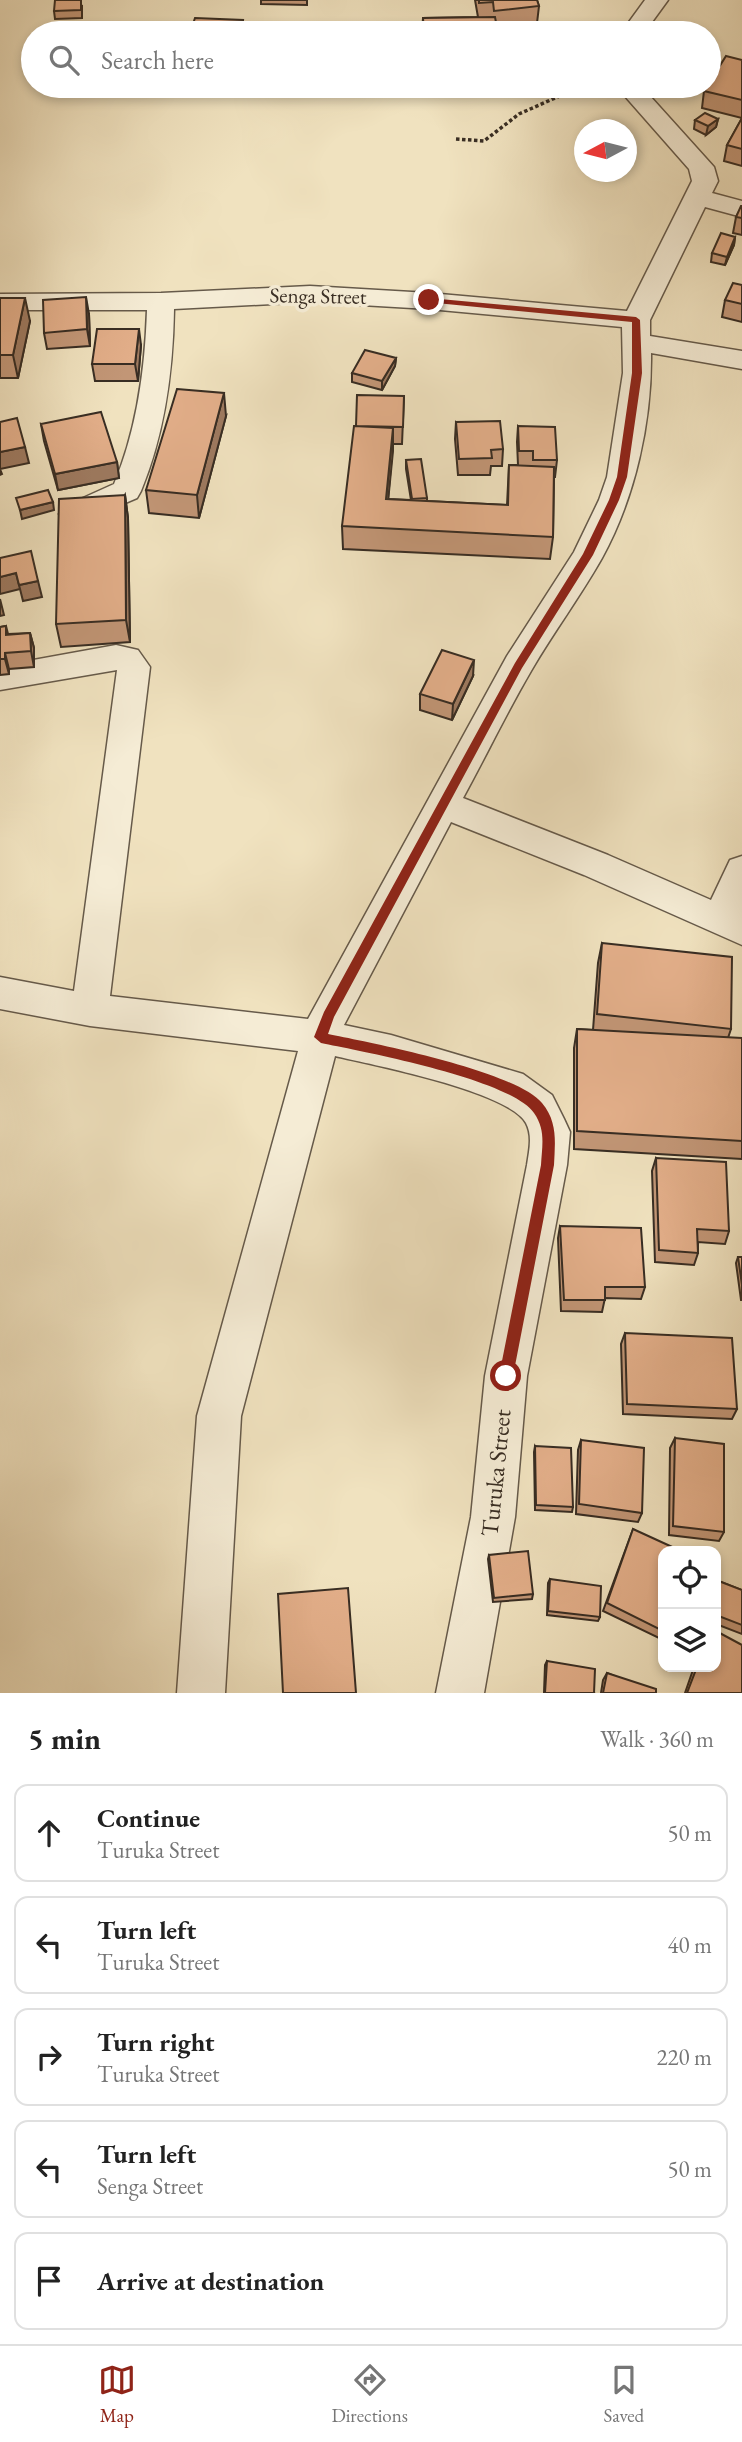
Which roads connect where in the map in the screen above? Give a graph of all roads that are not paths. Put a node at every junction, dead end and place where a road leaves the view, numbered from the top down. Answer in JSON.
{"nodes":[{"id":1,"x":657,"y":0,"type":"edge"},
{"id":2,"x":641,"y":21,"type":"edge"},
{"id":3,"x":639,"y":98,"type":"edge"},
{"id":4,"x":699,"y":198,"type":"junction"},
{"id":5,"x":742,"y":209,"type":"edge"},
{"id":6,"x":161,"y":301,"type":"junction"},
{"id":7,"x":0,"y":302,"type":"edge"},
{"id":8,"x":636,"y":331,"type":"junction"},
{"id":9,"x":742,"y":360,"type":"edge"},
{"id":10,"x":72,"y":514,"type":"edge"},
{"id":11,"x":0,"y":678,"type":"edge"},
{"id":12,"x":442,"y":804,"type":"junction"},
{"id":13,"x":742,"y":870,"type":"edge"},
{"id":14,"x":731,"y":925,"type":"edge"},
{"id":15,"x":0,"y":993,"type":"edge"},
{"id":16,"x":90,"y":1010,"type":"junction"},
{"id":17,"x":321,"y":1037,"type":"junction"},
{"id":18,"x":201,"y":1693,"type":"edge"},
{"id":19,"x":460,"y":1693,"type":"edge"}],
"edges":[{"from":1,"to":2,"type":"street"},
{"from":3,"to":4,"type":"street"},
{"from":4,"to":5,"type":"street"},
{"from":4,"to":8,"type":"street"},
{"from":6,"to":7,"type":"street","name":"Senga Street"},
{"from":6,"to":8,"type":"street","name":"Senga Street"},
{"from":6,"to":10,"type":"street"},
{"from":8,"to":9,"type":"street","name":"Senga Street"},
{"from":8,"to":12,"type":"street"},
{"from":11,"to":16,"type":"street"},
{"from":12,"to":14,"type":"street"},
{"from":12,"to":17,"type":"street"},
{"from":13,"to":14,"type":"street"},
{"from":15,"to":16,"type":"street","name":"Turuka Street"},
{"from":16,"to":17,"type":"street","name":"Turuka Street"},
{"from":17,"to":18,"type":"street"},
{"from":17,"to":19,"type":"street","name":"Turuka Street"}]}
